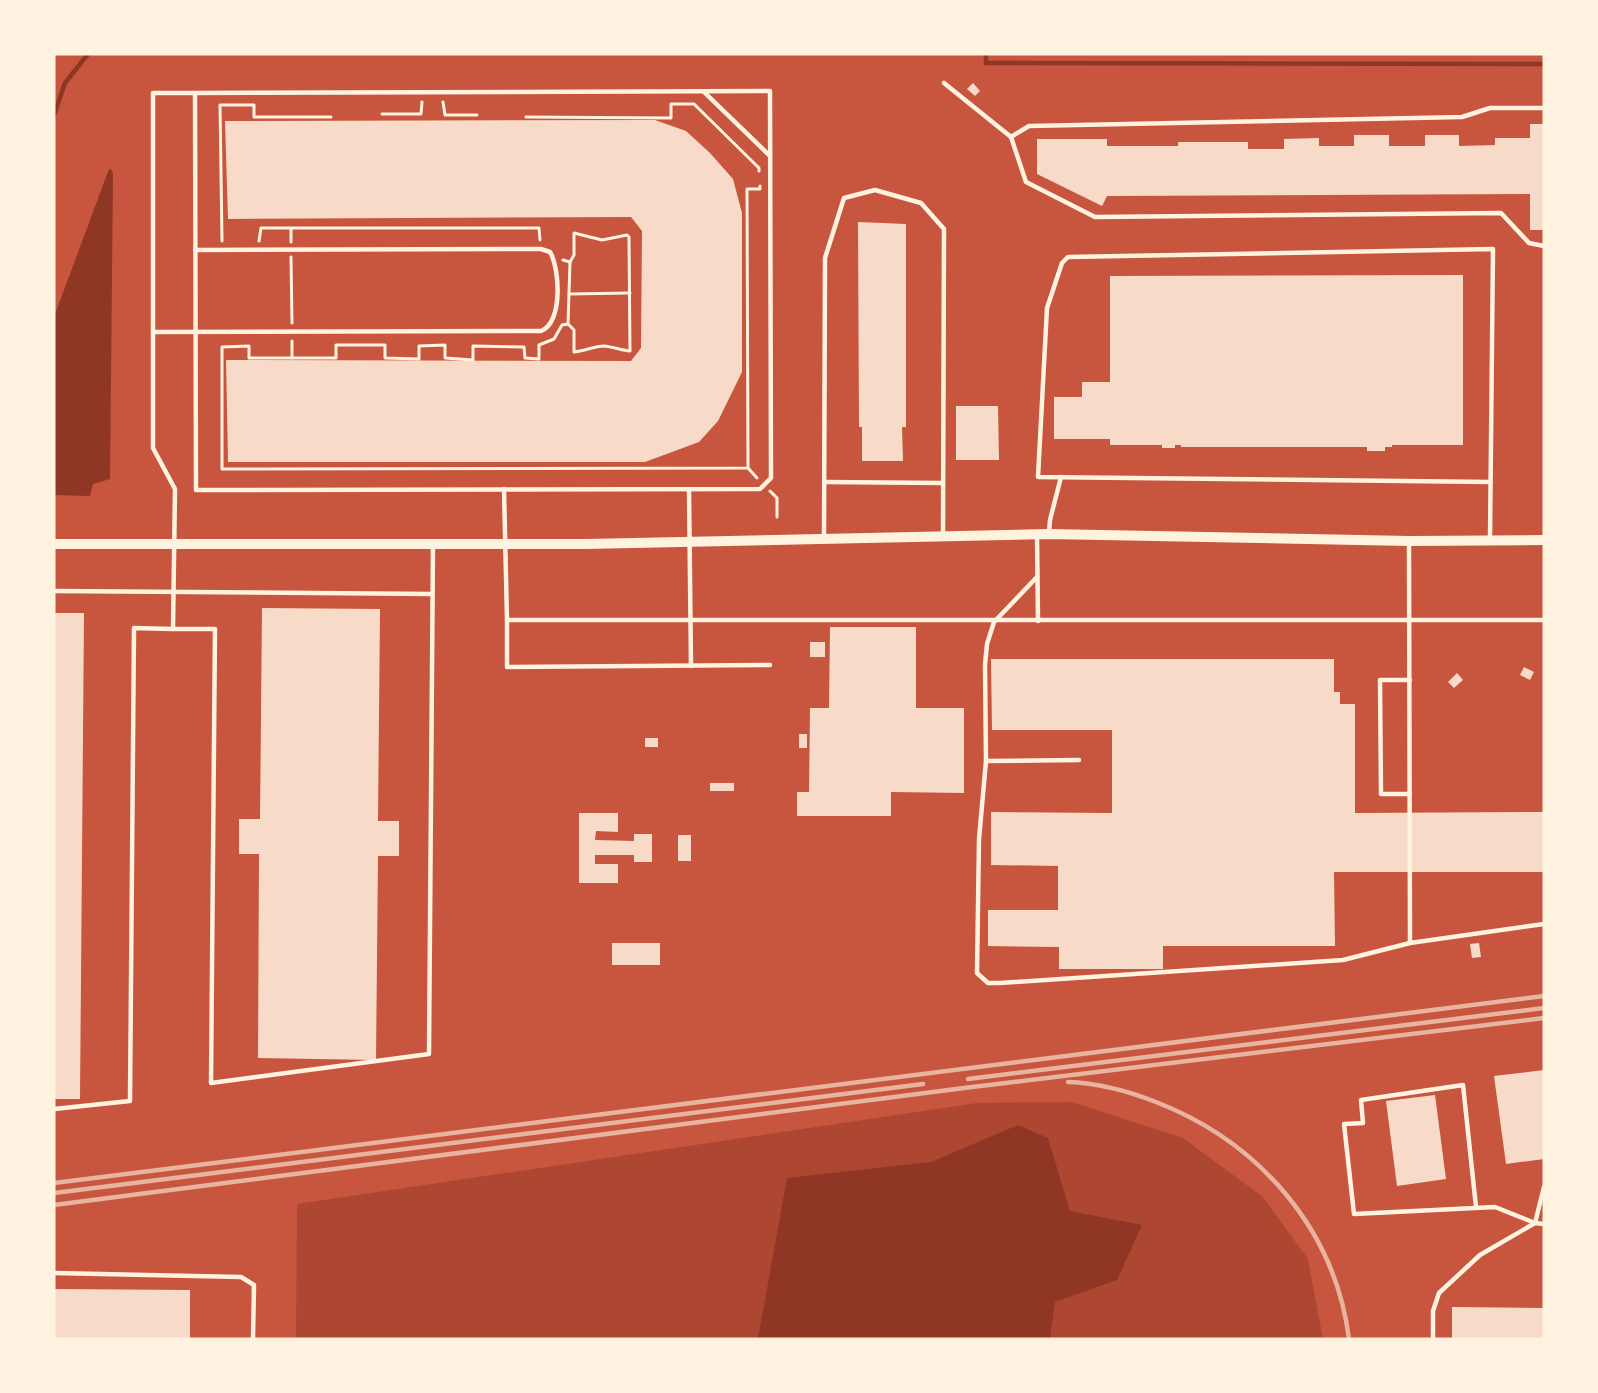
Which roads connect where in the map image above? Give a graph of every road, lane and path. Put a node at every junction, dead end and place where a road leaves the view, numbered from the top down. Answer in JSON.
{"nodes":[{"id":1,"x":944,"y":83,"type":"dead end"},
{"id":2,"x":704,"y":92,"type":"junction"},
{"id":3,"x":195,"y":93,"type":"junction"},
{"id":4,"x":429,"y":102,"type":"dead end"},
{"id":5,"x":437,"y":102,"type":"dead end"},
{"id":6,"x":1544,"y":108,"type":"edge"},
{"id":7,"x":382,"y":114,"type":"dead end"},
{"id":8,"x":477,"y":115,"type":"dead end"},
{"id":9,"x":332,"y":117,"type":"dead end"},
{"id":10,"x":526,"y":117,"type":"dead end"},
{"id":11,"x":1011,"y":137,"type":"junction"},
{"id":12,"x":770,"y":156,"type":"junction"},
{"id":13,"x":291,"y":229,"type":"junction"},
{"id":14,"x":231,"y":241,"type":"dead end"},
{"id":15,"x":250,"y":241,"type":"dead end"},
{"id":16,"x":546,"y":243,"type":"dead end"},
{"id":17,"x":1544,"y":246,"type":"edge"},
{"id":18,"x":195,"y":250,"type":"junction"},
{"id":19,"x":291,"y":250,"type":"junction"},
{"id":20,"x":561,"y":258,"type":"dead end"},
{"id":21,"x":630,"y":293,"type":"junction"},
{"id":22,"x":569,"y":294,"type":"dead end"},
{"id":23,"x":153,"y":332,"type":"junction"},
{"id":24,"x":195,"y":332,"type":"junction"},
{"id":25,"x":292,"y":332,"type":"junction"},
{"id":26,"x":292,"y":358,"type":"junction"},
{"id":27,"x":1061,"y":477,"type":"junction"},
{"id":28,"x":824,"y":482,"type":"junction"},
{"id":29,"x":1491,"y":482,"type":"junction"},
{"id":30,"x":943,"y":483,"type":"junction"},
{"id":31,"x":504,"y":489,"type":"junction"},
{"id":32,"x":689,"y":489,"type":"junction"},
{"id":33,"x":1043,"y":534,"type":"junction"},
{"id":34,"x":943,"y":536,"type":"junction"},
{"id":35,"x":824,"y":538,"type":"junction"},
{"id":36,"x":1490,"y":540,"type":"junction"},
{"id":37,"x":1544,"y":540,"type":"edge"},
{"id":38,"x":689,"y":541,"type":"junction"},
{"id":39,"x":1409,"y":541,"type":"junction"},
{"id":40,"x":54,"y":544,"type":"edge"},
{"id":41,"x":174,"y":544,"type":"junction"},
{"id":42,"x":433,"y":544,"type":"junction"},
{"id":43,"x":505,"y":544,"type":"junction"},
{"id":44,"x":1037,"y":577,"type":"junction"},
{"id":45,"x":54,"y":591,"type":"edge"},
{"id":46,"x":174,"y":592,"type":"junction"},
{"id":47,"x":432,"y":594,"type":"junction"},
{"id":48,"x":507,"y":620,"type":"junction"},
{"id":49,"x":1410,"y":620,"type":"junction"},
{"id":50,"x":1544,"y":620,"type":"edge"},
{"id":51,"x":691,"y":621,"type":"junction"},
{"id":52,"x":1038,"y":621,"type":"junction"},
{"id":53,"x":994,"y":622,"type":"junction"},
{"id":54,"x":173,"y":629,"type":"junction"},
{"id":55,"x":770,"y":665,"type":"dead end"},
{"id":56,"x":691,"y":666,"type":"junction"},
{"id":57,"x":1410,"y":680,"type":"junction"},
{"id":58,"x":1079,"y":759,"type":"dead end"},
{"id":59,"x":986,"y":761,"type":"junction"},
{"id":60,"x":1410,"y":794,"type":"junction"},
{"id":61,"x":1544,"y":924,"type":"edge"},
{"id":62,"x":1410,"y":943,"type":"junction"},
{"id":63,"x":54,"y":1109,"type":"edge"},
{"id":64,"x":1544,"y":1187,"type":"edge"},
{"id":65,"x":1476,"y":1207,"type":"junction"},
{"id":66,"x":1535,"y":1223,"type":"junction"},
{"id":67,"x":1544,"y":1224,"type":"edge"},
{"id":68,"x":54,"y":1273,"type":"edge"},
{"id":69,"x":253,"y":1339,"type":"edge"},
{"id":70,"x":1433,"y":1339,"type":"edge"}],
"edges":[{"from":1,"to":11,"type":"lane"},
{"from":2,"to":3,"type":"lane"},
{"from":2,"to":12,"type":"lane"},
{"from":2,"to":12,"type":"lane"},
{"from":3,"to":18,"type":"lane"},
{"from":3,"to":23,"type":"lane"},
{"from":4,"to":7,"type":"path"},
{"from":5,"to":8,"type":"path"},
{"from":6,"to":11,"type":"lane"},
{"from":9,"to":14,"type":"path"},
{"from":10,"to":26,"type":"path"},
{"from":11,"to":17,"type":"lane"},
{"from":12,"to":32,"type":"lane"},
{"from":13,"to":15,"type":"path"},
{"from":13,"to":16,"type":"path"},
{"from":13,"to":19,"type":"path"},
{"from":18,"to":19,"type":"lane"},
{"from":18,"to":24,"type":"lane"},
{"from":19,"to":25,"type":"path"},
{"from":19,"to":25,"type":"lane"},
{"from":20,"to":21,"type":"path"},
{"from":21,"to":22,"type":"path"},
{"from":21,"to":26,"type":"path"},
{"from":23,"to":24,"type":"lane"},
{"from":23,"to":41,"type":"lane"},
{"from":24,"to":25,"type":"lane"},
{"from":24,"to":31,"type":"lane"},
{"from":25,"to":26,"type":"path"},
{"from":27,"to":29,"type":"lane"},
{"from":27,"to":29,"type":"lane"},
{"from":27,"to":33,"type":"lane"},
{"from":28,"to":30,"type":"lane"},
{"from":28,"to":30,"type":"lane"},
{"from":28,"to":35,"type":"lane"},
{"from":29,"to":36,"type":"lane"},
{"from":30,"to":34,"type":"lane"},
{"from":31,"to":32,"type":"lane"},
{"from":31,"to":43,"type":"lane"},
{"from":32,"to":38,"type":"lane"},
{"from":33,"to":34,"type":"street"},
{"from":33,"to":39,"type":"street"},
{"from":33,"to":44,"type":"lane"},
{"from":34,"to":35,"type":"street"},
{"from":35,"to":38,"type":"street"},
{"from":36,"to":37,"type":"street"},
{"from":36,"to":39,"type":"street"},
{"from":38,"to":43,"type":"street"},
{"from":38,"to":51,"type":"lane"},
{"from":39,"to":49,"type":"lane"},
{"from":40,"to":41,"type":"street"},
{"from":41,"to":42,"type":"street"},
{"from":41,"to":46,"type":"lane"},
{"from":42,"to":43,"type":"street"},
{"from":42,"to":47,"type":"lane"},
{"from":43,"to":48,"type":"lane"},
{"from":44,"to":52,"type":"lane"},
{"from":44,"to":53,"type":"lane"},
{"from":45,"to":46,"type":"lane"},
{"from":46,"to":47,"type":"lane"},
{"from":46,"to":54,"type":"lane"},
{"from":47,"to":54,"type":"lane"},
{"from":48,"to":51,"type":"lane"},
{"from":48,"to":56,"type":"lane"},
{"from":49,"to":50,"type":"lane"},
{"from":49,"to":52,"type":"lane"},
{"from":49,"to":57,"type":"lane"},
{"from":51,"to":53,"type":"lane"},
{"from":51,"to":56,"type":"lane"},
{"from":52,"to":53,"type":"lane"},
{"from":53,"to":59,"type":"lane"},
{"from":54,"to":63,"type":"lane"},
{"from":55,"to":56,"type":"lane"},
{"from":57,"to":60,"type":"lane"},
{"from":57,"to":60,"type":"lane"},
{"from":58,"to":59,"type":"lane"},
{"from":59,"to":62,"type":"lane"},
{"from":60,"to":62,"type":"lane"},
{"from":61,"to":62,"type":"lane"},
{"from":64,"to":66,"type":"lane"},
{"from":65,"to":65,"type":"lane"},
{"from":65,"to":66,"type":"lane"},
{"from":66,"to":67,"type":"lane"},
{"from":66,"to":70,"type":"lane"},
{"from":68,"to":69,"type":"lane"}]}
